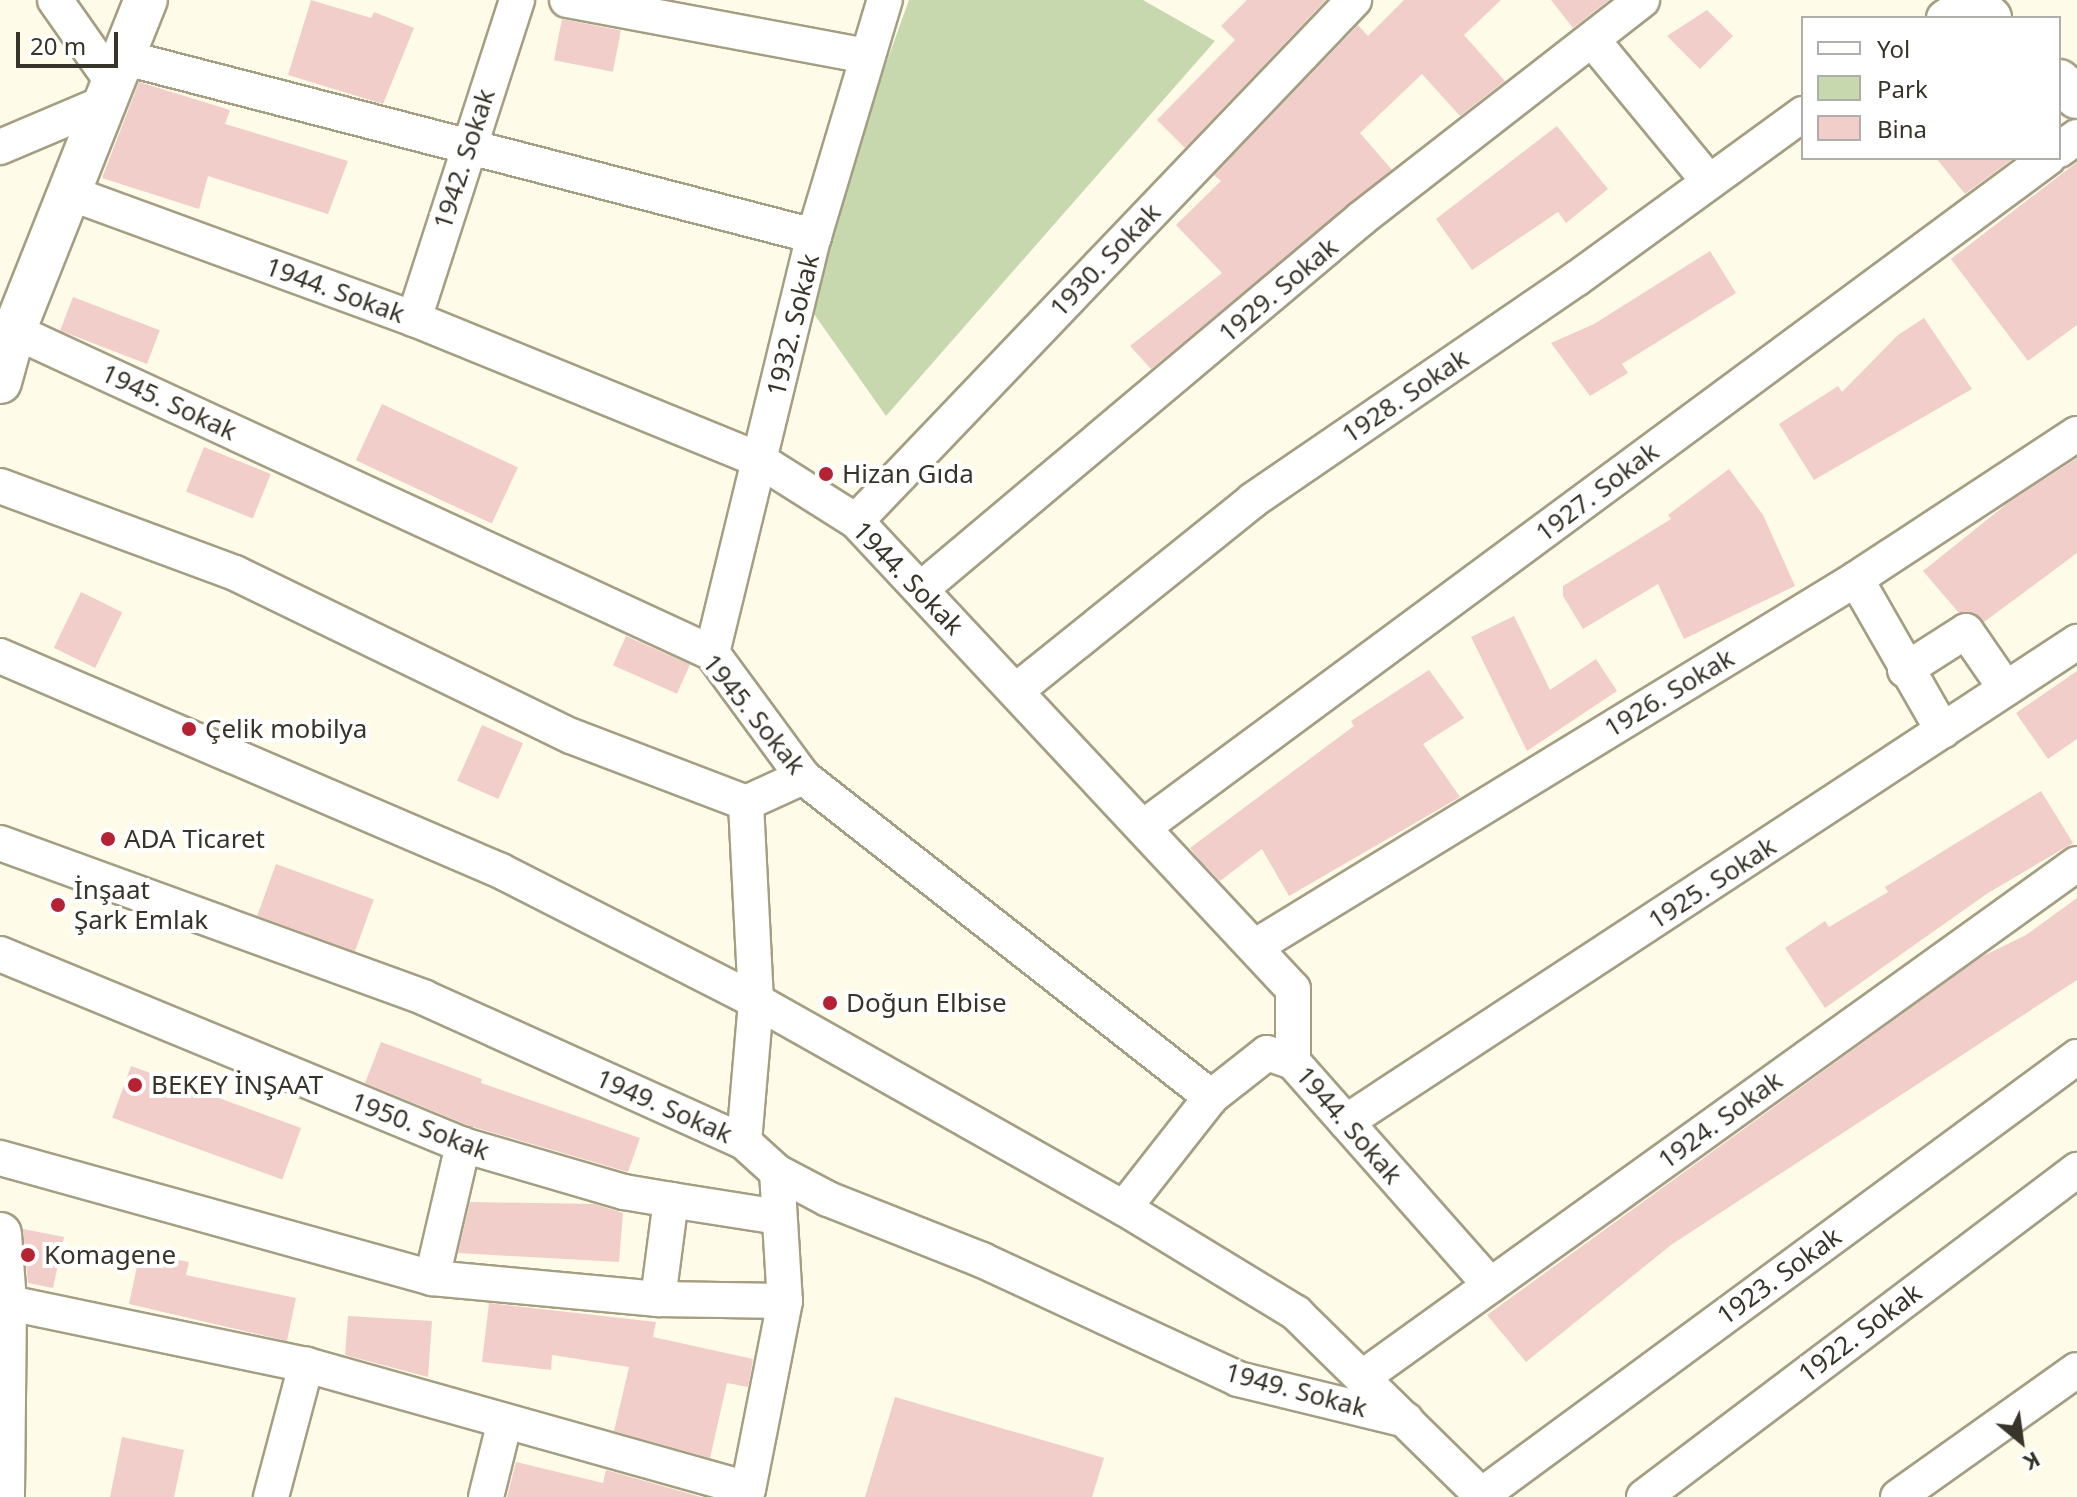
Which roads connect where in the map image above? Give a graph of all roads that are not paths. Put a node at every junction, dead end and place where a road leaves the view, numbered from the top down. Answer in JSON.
{"nodes":[{"id":1,"x":55,"y":0,"type":"edge"},
{"id":2,"x":146,"y":0,"type":"edge"},
{"id":3,"x":517,"y":0,"type":"edge"},
{"id":4,"x":567,"y":0,"type":"edge"},
{"id":5,"x":885,"y":0,"type":"edge"},
{"id":6,"x":1354,"y":0,"type":"edge"},
{"id":7,"x":1642,"y":0,"type":"edge"},
{"id":8,"x":1970,"y":0,"type":"edge"},
{"id":9,"x":1947,"y":16,"type":"edge"},
{"id":10,"x":1988,"y":16,"type":"edge"},
{"id":11,"x":1594,"y":42,"type":"junction"},
{"id":12,"x":866,"y":56,"type":"junction"},
{"id":13,"x":112,"y":81,"type":"junction"},
{"id":14,"x":2061,"y":83,"type":"edge"},
{"id":15,"x":2077,"y":97,"type":"edge"},
{"id":16,"x":1801,"y":115,"type":"edge"},
{"id":17,"x":468,"y":145,"type":"junction"},
{"id":18,"x":0,"y":147,"type":"edge"},
{"id":19,"x":2045,"y":160,"type":"edge"},
{"id":20,"x":1707,"y":179,"type":"junction"},
{"id":21,"x":67,"y":192,"type":"junction"},
{"id":22,"x":814,"y":236,"type":"junction"},
{"id":23,"x":414,"y":319,"type":"junction"},
{"id":24,"x":14,"y":331,"type":"junction"},
{"id":25,"x":0,"y":382,"type":"edge"},
{"id":26,"x":2077,"y":434,"type":"edge"},
{"id":27,"x":759,"y":460,"type":"junction"},
{"id":28,"x":0,"y":486,"type":"edge"},
{"id":29,"x":856,"y":521,"type":"junction"},
{"id":30,"x":1856,"y":579,"type":"junction"},
{"id":31,"x":921,"y":589,"type":"junction"},
{"id":32,"x":2077,"y":642,"type":"edge"},
{"id":33,"x":712,"y":653,"type":"junction"},
{"id":34,"x":0,"y":656,"type":"edge"},
{"id":35,"x":1905,"y":670,"type":"junction"},
{"id":36,"x":2006,"y":689,"type":"junction"},
{"id":37,"x":1017,"y":690,"type":"junction"},
{"id":38,"x":1943,"y":731,"type":"junction"},
{"id":39,"x":803,"y":777,"type":"junction"},
{"id":40,"x":746,"y":803,"type":"junction"},
{"id":41,"x":1145,"y":826,"type":"junction"},
{"id":42,"x":0,"y":843,"type":"edge"},
{"id":43,"x":2077,"y":864,"type":"edge"},
{"id":44,"x":1256,"y":946,"type":"junction"},
{"id":45,"x":0,"y":954,"type":"edge"},
{"id":46,"x":756,"y":1001,"type":"junction"},
{"id":47,"x":2077,"y":1057,"type":"edge"},
{"id":48,"x":1293,"y":1062,"type":"junction"},
{"id":49,"x":1211,"y":1097,"type":"junction"},
{"id":50,"x":1346,"y":1122,"type":"junction"},
{"id":51,"x":744,"y":1142,"type":"junction"},
{"id":52,"x":463,"y":1145,"type":"junction"},
{"id":53,"x":0,"y":1158,"type":"edge"},
{"id":54,"x":2077,"y":1170,"type":"edge"},
{"id":55,"x":777,"y":1172,"type":"junction"},
{"id":56,"x":671,"y":1200,"type":"junction"},
{"id":57,"x":1124,"y":1208,"type":"junction"},
{"id":58,"x":778,"y":1217,"type":"junction"},
{"id":59,"x":0,"y":1234,"type":"edge"},
{"id":60,"x":432,"y":1278,"type":"junction"},
{"id":61,"x":1490,"y":1285,"type":"junction"},
{"id":62,"x":658,"y":1299,"type":"junction"},
{"id":63,"x":785,"y":1301,"type":"junction"},
{"id":64,"x":5,"y":1302,"type":"junction"},
{"id":65,"x":306,"y":1365,"type":"junction"},
{"id":66,"x":2077,"y":1370,"type":"edge"},
{"id":67,"x":1363,"y":1377,"type":"junction"},
{"id":68,"x":1406,"y":1420,"type":"junction"},
{"id":69,"x":505,"y":1421,"type":"junction"},
{"id":70,"x":747,"y":1493,"type":"edge"},
{"id":71,"x":1482,"y":1496,"type":"edge"},
{"id":72,"x":3,"y":1497,"type":"edge"},
{"id":73,"x":271,"y":1497,"type":"edge"},
{"id":74,"x":486,"y":1497,"type":"edge"},
{"id":75,"x":1644,"y":1497,"type":"edge"},
{"id":76,"x":1898,"y":1497,"type":"edge"}],
"edges":[{"from":1,"to":13,"type":"street"},
{"from":2,"to":13,"type":"street"},
{"from":3,"to":17,"type":"street","name":"1942. Sokak"},
{"from":4,"to":12,"type":"street"},
{"from":5,"to":12,"type":"street","name":"1932. Sokak"},
{"from":6,"to":29,"type":"street","name":"1930. Sokak"},
{"from":7,"to":11,"type":"street","name":"1929. Sokak"},
{"from":8,"to":9,"type":"street"},
{"from":8,"to":10,"type":"street"},
{"from":11,"to":20,"type":"street"},
{"from":11,"to":31,"type":"street","name":"1929. Sokak"},
{"from":12,"to":22,"type":"street","name":"1932. Sokak"},
{"from":13,"to":17,"type":"street"},
{"from":13,"to":18,"type":"street"},
{"from":13,"to":21,"type":"street"},
{"from":14,"to":15,"type":"street"},
{"from":16,"to":20,"type":"street","name":"1928. Sokak"},
{"from":17,"to":22,"type":"street"},
{"from":17,"to":23,"type":"street","name":"1942. Sokak"},
{"from":19,"to":41,"type":"street","name":"1927. Sokak"},
{"from":20,"to":37,"type":"street","name":"1928. Sokak"},
{"from":21,"to":23,"type":"street","name":"1944. Sokak"},
{"from":21,"to":24,"type":"street"},
{"from":22,"to":27,"type":"street","name":"1932. Sokak"},
{"from":23,"to":27,"type":"street","name":"1944. Sokak"},
{"from":24,"to":25,"type":"street"},
{"from":24,"to":33,"type":"street","name":"1945. Sokak"},
{"from":26,"to":30,"type":"street","name":"1926. Sokak"},
{"from":27,"to":29,"type":"street","name":"1944. Sokak"},
{"from":27,"to":33,"type":"street","name":"1932. Sokak"},
{"from":28,"to":40,"type":"street"},
{"from":29,"to":31,"type":"street","name":"1944. Sokak"},
{"from":30,"to":35,"type":"street"},
{"from":30,"to":44,"type":"street","name":"1926. Sokak"},
{"from":31,"to":37,"type":"street","name":"1944. Sokak"},
{"from":32,"to":36,"type":"street","name":"1925. Sokak"},
{"from":33,"to":39,"type":"street","name":"1945. Sokak"},
{"from":34,"to":46,"type":"street"},
{"from":35,"to":36,"type":"street"},
{"from":35,"to":38,"type":"street"},
{"from":36,"to":38,"type":"street","name":"1925. Sokak"},
{"from":37,"to":41,"type":"street","name":"1944. Sokak"},
{"from":38,"to":50,"type":"street","name":"1925. Sokak"},
{"from":39,"to":40,"type":"street"},
{"from":39,"to":49,"type":"street","name":"1945. Sokak"},
{"from":40,"to":46,"type":"street"},
{"from":41,"to":44,"type":"street","name":"1944. Sokak"},
{"from":42,"to":51,"type":"street","name":"1949. Sokak"},
{"from":43,"to":61,"type":"street","name":"1924. Sokak"},
{"from":44,"to":48,"type":"street","name":"1944. Sokak"},
{"from":45,"to":52,"type":"street","name":"1950. Sokak"},
{"from":46,"to":51,"type":"street"},
{"from":46,"to":57,"type":"street"},
{"from":47,"to":71,"type":"street","name":"1923. Sokak"},
{"from":48,"to":49,"type":"street"},
{"from":48,"to":50,"type":"street","name":"1944. Sokak"},
{"from":49,"to":57,"type":"street"},
{"from":50,"to":61,"type":"street","name":"1944. Sokak"},
{"from":51,"to":55,"type":"street","name":"1949. Sokak"},
{"from":52,"to":56,"type":"street","name":"1950. Sokak"},
{"from":52,"to":60,"type":"street"},
{"from":53,"to":60,"type":"street"},
{"from":54,"to":75,"type":"street","name":"1922. Sokak"},
{"from":55,"to":58,"type":"street"},
{"from":55,"to":68,"type":"street","name":"1949. Sokak"},
{"from":56,"to":58,"type":"street","name":"1950. Sokak"},
{"from":56,"to":62,"type":"street"},
{"from":57,"to":67,"type":"street"},
{"from":58,"to":63,"type":"street"},
{"from":59,"to":64,"type":"street"},
{"from":60,"to":62,"type":"street"},
{"from":61,"to":67,"type":"street","name":"1924. Sokak"},
{"from":62,"to":63,"type":"street"},
{"from":63,"to":70,"type":"street"},
{"from":64,"to":65,"type":"street"},
{"from":64,"to":72,"type":"street"},
{"from":65,"to":69,"type":"street"},
{"from":65,"to":73,"type":"street"},
{"from":66,"to":76,"type":"street"},
{"from":67,"to":68,"type":"street"},
{"from":68,"to":71,"type":"street"},
{"from":69,"to":70,"type":"street"},
{"from":69,"to":74,"type":"street"}]}
